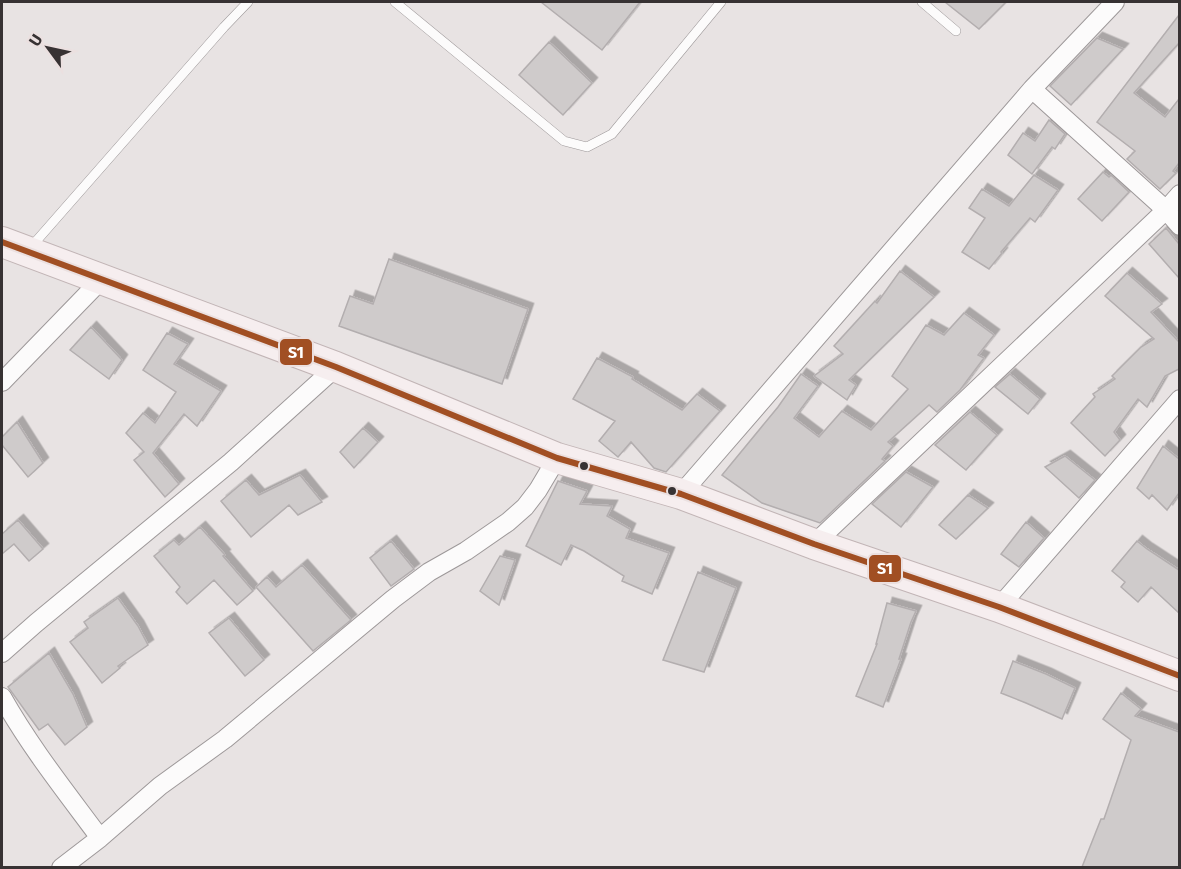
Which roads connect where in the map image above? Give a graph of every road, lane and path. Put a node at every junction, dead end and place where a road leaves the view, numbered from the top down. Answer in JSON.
{"nodes":[{"id":1,"x":248,"y":2,"type":"edge"},
{"id":2,"x":395,"y":2,"type":"edge"},
{"id":3,"x":922,"y":2,"type":"edge"},
{"id":4,"x":1115,"y":2,"type":"edge"},
{"id":5,"x":715,"y":4,"type":"edge"},
{"id":6,"x":956,"y":31,"type":"dead end"},
{"id":7,"x":1032,"y":89,"type":"junction"},
{"id":8,"x":1179,"y":194,"type":"edge"},
{"id":9,"x":1166,"y":210,"type":"junction"},
{"id":10,"x":1179,"y":226,"type":"edge"},
{"id":11,"x":15,"y":247,"type":"edge"},
{"id":12,"x":102,"y":279,"type":"junction"},
{"id":13,"x":336,"y":367,"type":"junction"},
{"id":14,"x":2,"y":382,"type":"edge"},
{"id":15,"x":1179,"y":399,"type":"edge"},
{"id":16,"x":557,"y":458,"type":"junction"},
{"id":17,"x":681,"y":494,"type":"junction"},
{"id":18,"x":814,"y":544,"type":"junction"},
{"id":19,"x":999,"y":607,"type":"junction"},
{"id":20,"x":2,"y":653,"type":"edge"},
{"id":21,"x":1179,"y":676,"type":"edge"},
{"id":22,"x":2,"y":698,"type":"edge"},
{"id":23,"x":100,"y":838,"type":"junction"},
{"id":24,"x":61,"y":867,"type":"edge"}],
"edges":[{"from":1,"to":11,"type":"lane"},
{"from":2,"to":5,"type":"lane"},
{"from":3,"to":6,"type":"lane"},
{"from":4,"to":7,"type":"street"},
{"from":7,"to":9,"type":"street"},
{"from":7,"to":17,"type":"street"},
{"from":8,"to":9,"type":"street"},
{"from":9,"to":10,"type":"street"},
{"from":9,"to":18,"type":"street"},
{"from":11,"to":12,"type":"main road"},
{"from":12,"to":13,"type":"main road"},
{"from":12,"to":14,"type":"street"},
{"from":13,"to":16,"type":"main road"},
{"from":13,"to":20,"type":"street"},
{"from":15,"to":19,"type":"street"},
{"from":16,"to":17,"type":"main road"},
{"from":16,"to":23,"type":"street"},
{"from":17,"to":18,"type":"main road"},
{"from":18,"to":19,"type":"main road"},
{"from":19,"to":21,"type":"main road"},
{"from":22,"to":23,"type":"street"},
{"from":23,"to":24,"type":"street"}]}
